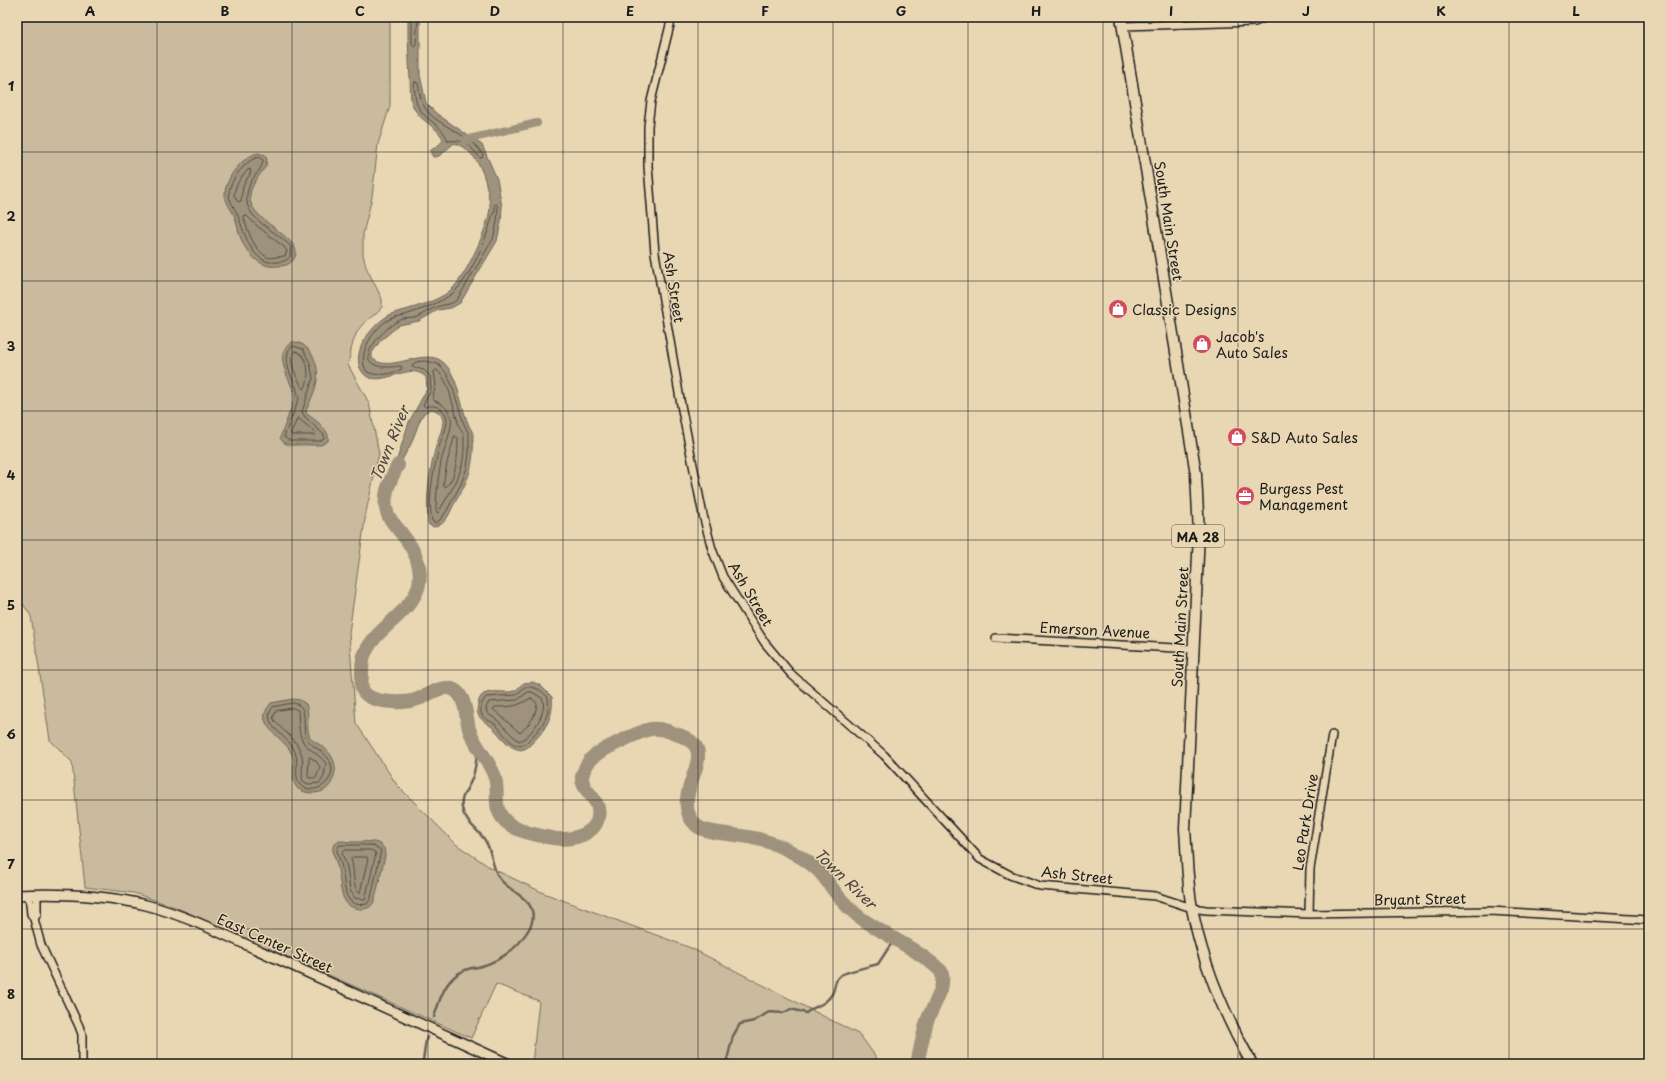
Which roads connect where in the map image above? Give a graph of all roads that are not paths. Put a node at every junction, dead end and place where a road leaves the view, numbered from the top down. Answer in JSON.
{"nodes":[{"id":1,"x":672,"y":17,"type":"edge"},
{"id":2,"x":1267,"y":17,"type":"edge"},
{"id":3,"x":1122,"y":21,"type":"edge"},
{"id":4,"x":996,"y":638,"type":"dead end"},
{"id":5,"x":1193,"y":649,"type":"junction"},
{"id":6,"x":1332,"y":735,"type":"dead end"},
{"id":7,"x":33,"y":894,"type":"junction"},
{"id":8,"x":17,"y":895,"type":"edge"},
{"id":9,"x":1192,"y":908,"type":"junction"},
{"id":10,"x":1309,"y":914,"type":"junction"},
{"id":11,"x":1649,"y":920,"type":"edge"},
{"id":12,"x":82,"y":1064,"type":"edge"},
{"id":13,"x":509,"y":1064,"type":"edge"},
{"id":14,"x":1252,"y":1064,"type":"edge"}],
"edges":[{"from":1,"to":9,"type":"street","name":"Ash Street"},
{"from":2,"to":3,"type":"street"},
{"from":3,"to":5,"type":"main road","name":"South Main Street","number":"MA 28"},
{"from":4,"to":5,"type":"street","name":"Emerson Avenue"},
{"from":5,"to":9,"type":"main road","name":"South Main Street","number":"MA 28"},
{"from":6,"to":10,"type":"street","name":"Leo Park Drive"},
{"from":7,"to":8,"type":"main road","name":"East Center Street"},
{"from":7,"to":12,"type":"street"},
{"from":7,"to":13,"type":"main road","name":"East Center Street"},
{"from":9,"to":10,"type":"street","name":"Bryant Street"},
{"from":9,"to":14,"type":"main road","name":"South Main Street","number":"MA 28"},
{"from":10,"to":11,"type":"street","name":"Bryant Street"}]}
